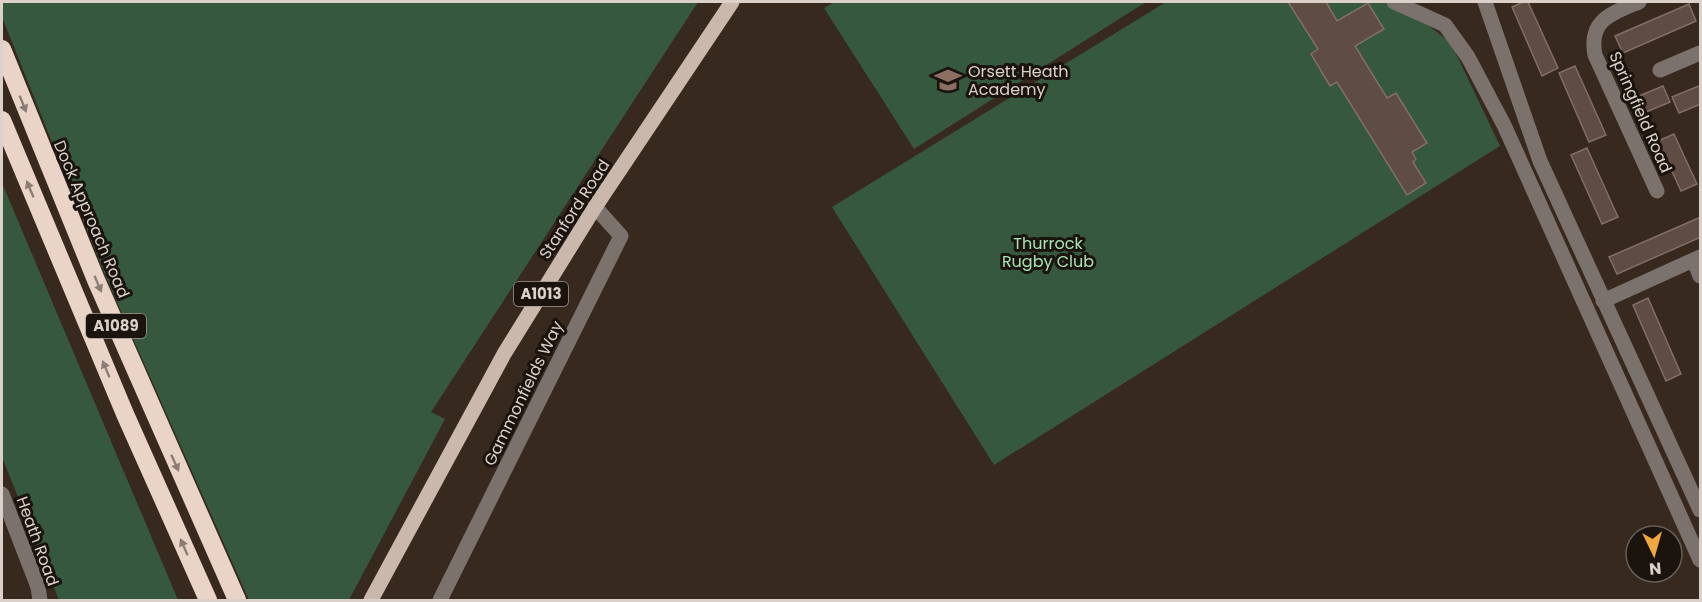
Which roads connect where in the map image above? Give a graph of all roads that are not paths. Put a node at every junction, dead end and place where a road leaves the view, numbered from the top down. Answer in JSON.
{"nodes":[{"id":1,"x":732,"y":2,"type":"edge"},
{"id":2,"x":1394,"y":2,"type":"edge"},
{"id":3,"x":1485,"y":2,"type":"edge"},
{"id":4,"x":1639,"y":2,"type":"edge"},
{"id":5,"x":1606,"y":8,"type":"edge"},
{"id":6,"x":2,"y":49,"type":"edge"},
{"id":7,"x":1701,"y":53,"type":"edge"},
{"id":8,"x":1660,"y":70,"type":"dead end"},
{"id":9,"x":2,"y":120,"type":"edge"},
{"id":10,"x":1656,"y":191,"type":"dead end"},
{"id":11,"x":595,"y":207,"type":"junction"},
{"id":12,"x":1697,"y":259,"type":"edge"},
{"id":13,"x":1701,"y":276,"type":"edge"},
{"id":14,"x":1603,"y":301,"type":"junction"},
{"id":15,"x":2,"y":494,"type":"edge"},
{"id":16,"x":1701,"y":510,"type":"edge"},
{"id":17,"x":1701,"y":560,"type":"edge"},
{"id":18,"x":38,"y":600,"type":"edge"},
{"id":19,"x":208,"y":600,"type":"edge"},
{"id":20,"x":237,"y":600,"type":"edge"},
{"id":21,"x":371,"y":600,"type":"edge"},
{"id":22,"x":440,"y":600,"type":"edge"}],
"edges":[{"from":1,"to":11,"type":"main road","name":"Stanford Road","number":"A1013"},
{"from":2,"to":17,"type":"street"},
{"from":3,"to":14,"type":"street"},
{"from":4,"to":5,"type":"street","name":"Springfield Road"},
{"from":5,"to":10,"type":"street","name":"Springfield Road"},
{"from":6,"to":20,"type":"highway","name":"Dock Approach Road","number":"A1089","one_way":true},
{"from":7,"to":8,"type":"street"},
{"from":19,"to":9,"type":"highway","number":"A1089","one_way":true},
{"from":11,"to":21,"type":"main road","name":"Stanford Road","number":"A1013"},
{"from":11,"to":22,"type":"street","name":"Gammonfields Way"},
{"from":12,"to":13,"type":"street"},
{"from":12,"to":14,"type":"street"},
{"from":14,"to":16,"type":"street"},
{"from":15,"to":18,"type":"street","name":"Heath Road"}]}
